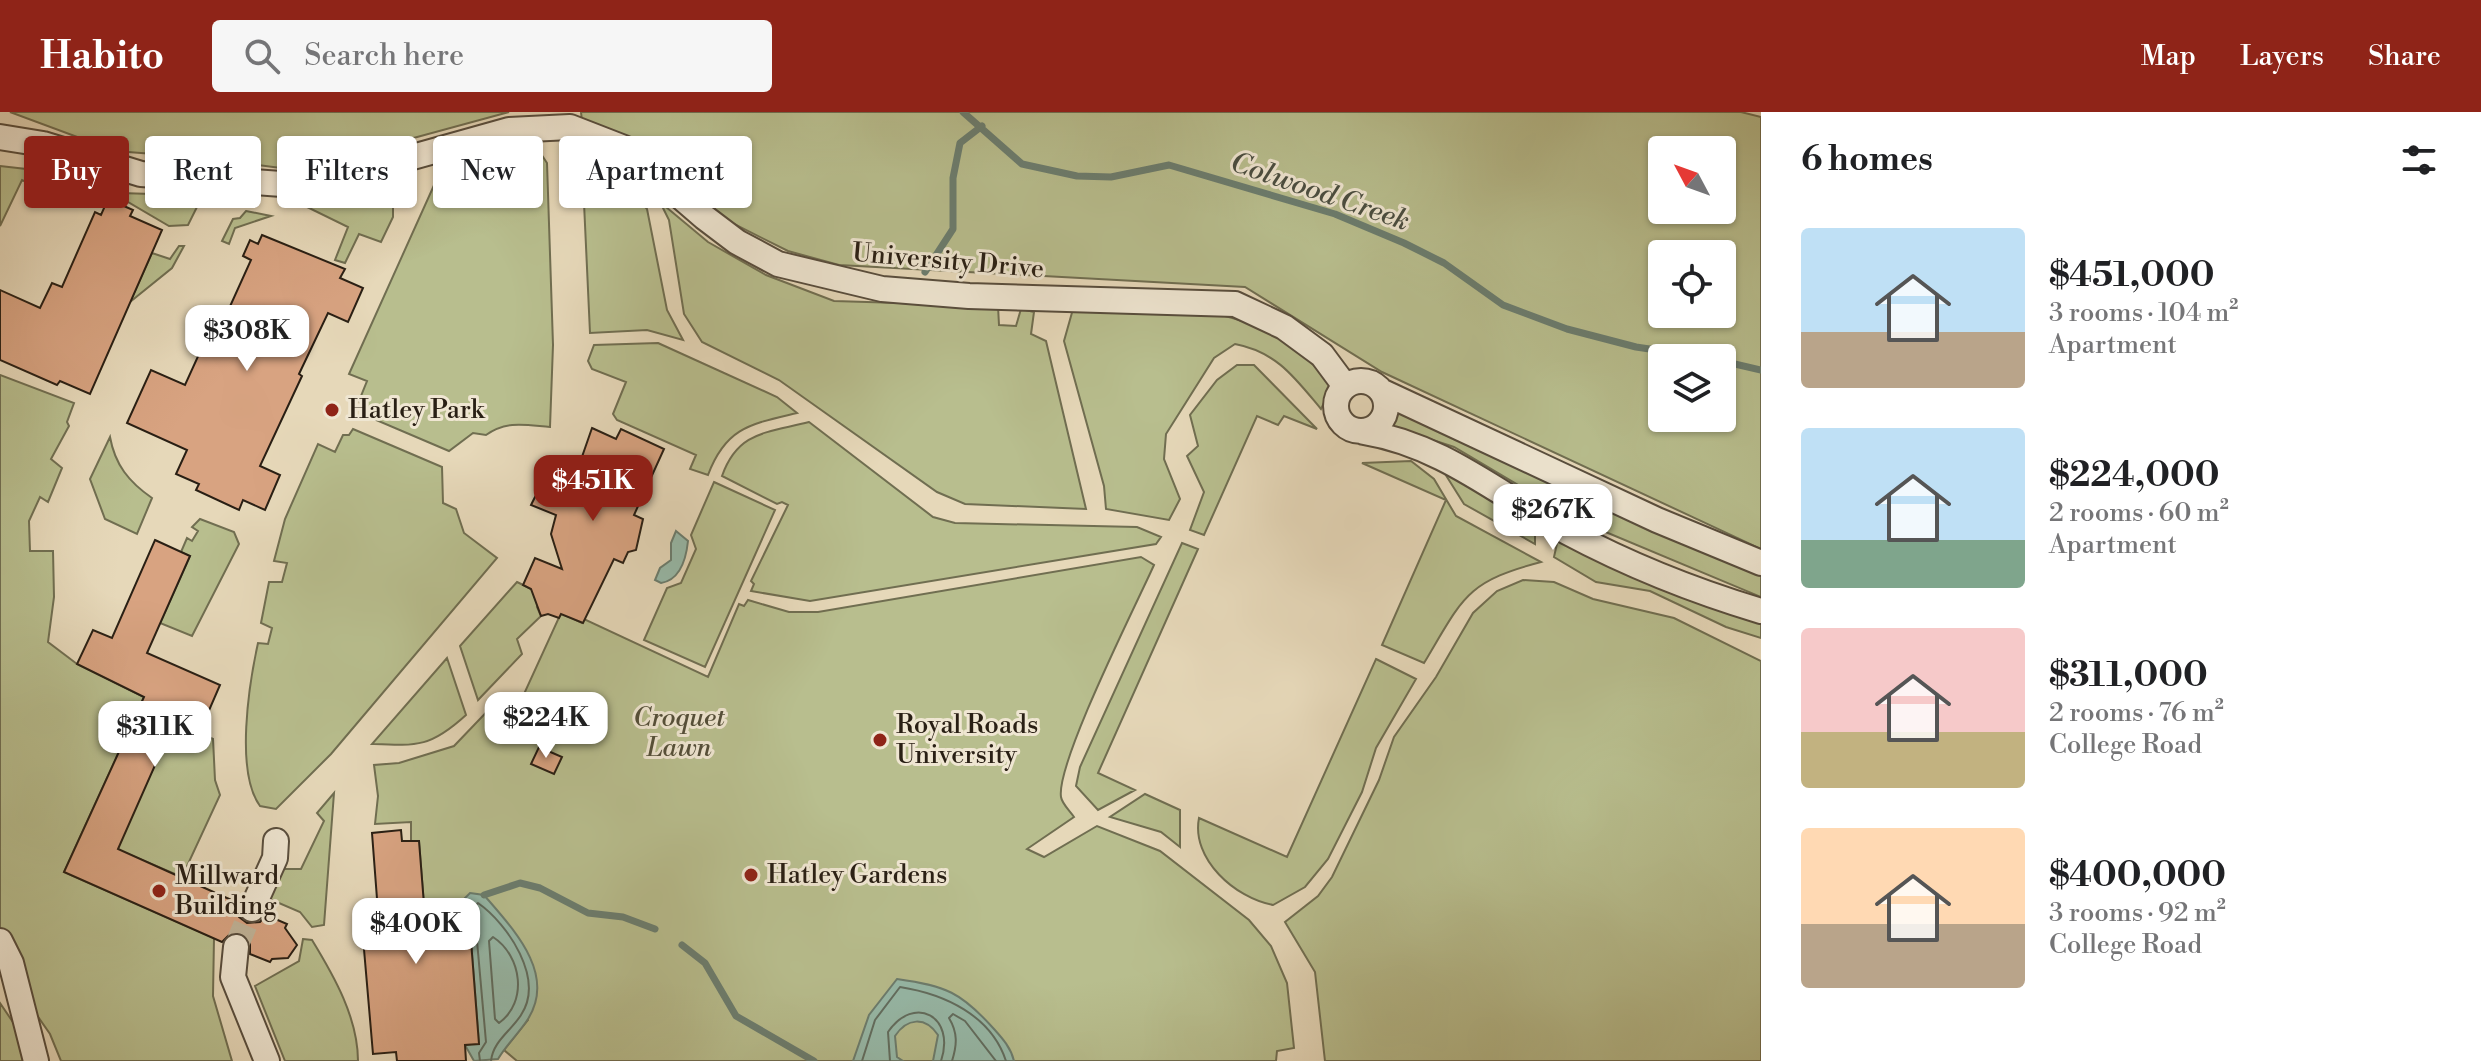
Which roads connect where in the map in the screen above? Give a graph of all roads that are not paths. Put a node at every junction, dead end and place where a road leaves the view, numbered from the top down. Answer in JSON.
{"nodes":[{"id":1,"x":569,"y":119,"type":"edge"},
{"id":2,"x":0,"y":137,"type":"edge"},
{"id":3,"x":1345,"y":386,"type":"junction"},
{"id":4,"x":1383,"y":392,"type":"junction"},
{"id":5,"x":1364,"y":432,"type":"junction"},
{"id":6,"x":1761,"y":563,"type":"edge"},
{"id":7,"x":1761,"y":611,"type":"edge"},
{"id":8,"x":276,"y":841,"type":"dead end"},
{"id":9,"x":252,"y":909,"type":"tunnel mouth"},
{"id":10,"x":0,"y":941,"type":"edge"},
{"id":11,"x":236,"y":947,"type":"tunnel mouth"},
{"id":12,"x":36,"y":1061,"type":"edge"},
{"id":13,"x":267,"y":1061,"type":"edge"}],
"edges":[{"from":1,"to":2,"type":"street","name":"University Drive"},
{"from":1,"to":3,"type":"street","name":"University Drive"},
{"from":3,"to":4,"type":"street"},
{"from":3,"to":5,"type":"street"},
{"from":4,"to":5,"type":"street"},
{"from":4,"to":6,"type":"street"},
{"from":5,"to":7,"type":"street"},
{"from":8,"to":9,"type":"street"},
{"from":10,"to":12,"type":"street"},
{"from":11,"to":13,"type":"street"}]}
